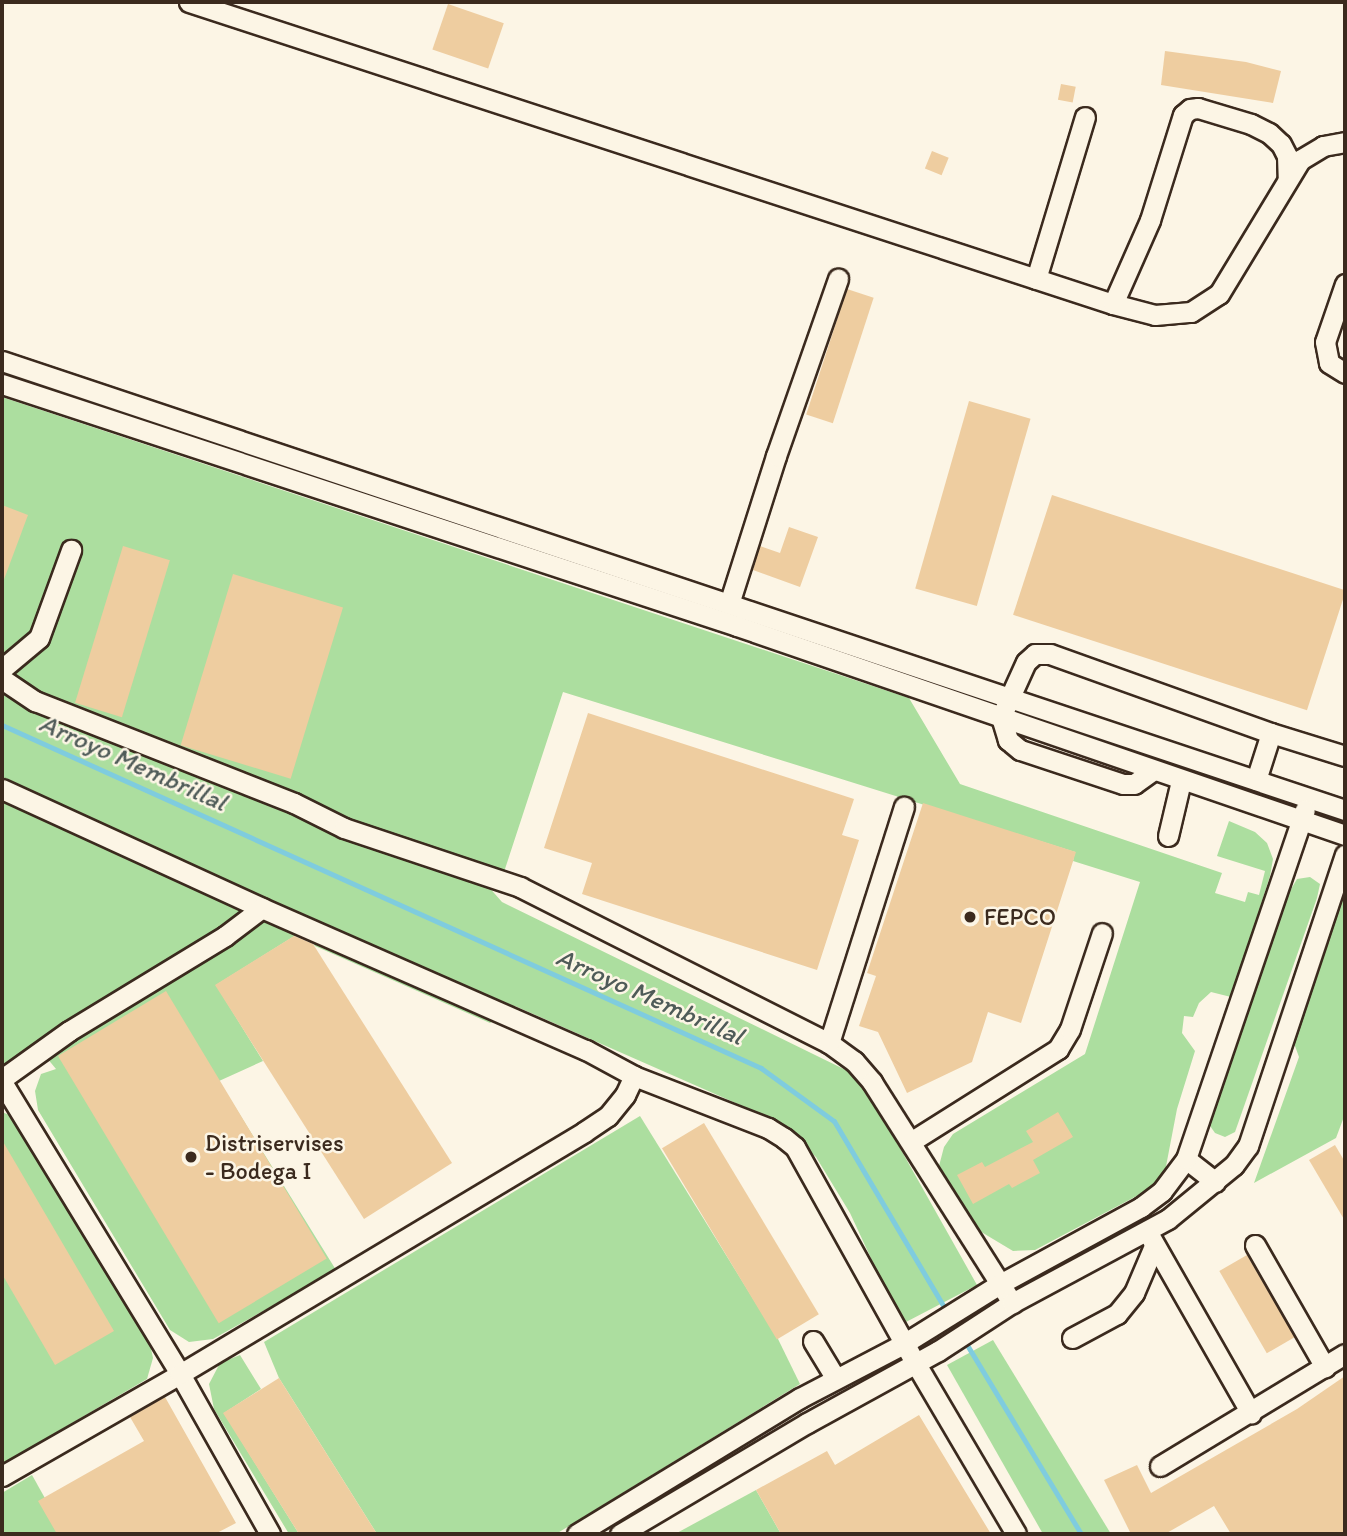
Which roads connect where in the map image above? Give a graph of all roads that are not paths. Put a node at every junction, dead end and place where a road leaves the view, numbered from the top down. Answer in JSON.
{"nodes":[{"id":1,"x":189,"y":2,"type":"edge"},
{"id":2,"x":1085,"y":117,"type":"dead end"},
{"id":3,"x":1345,"y":142,"type":"edge"},
{"id":4,"x":1288,"y":179,"type":"junction"},
{"id":5,"x":838,"y":279,"type":"dead end"},
{"id":6,"x":1036,"y":279,"type":"junction"},
{"id":7,"x":1345,"y":284,"type":"edge"},
{"id":8,"x":1113,"y":304,"type":"junction"},
{"id":9,"x":2,"y":360,"type":"edge"},
{"id":10,"x":1345,"y":373,"type":"edge"},
{"id":11,"x":2,"y":384,"type":"edge"},
{"id":12,"x":334,"y":472,"type":"junction"},
{"id":13,"x":329,"y":491,"type":"junction"},
{"id":14,"x":72,"y":550,"type":"dead end"},
{"id":15,"x":729,"y":604,"type":"junction"},
{"id":16,"x":2,"y":669,"type":"edge"},
{"id":17,"x":2,"y":679,"type":"edge"},
{"id":18,"x":1010,"y":698,"type":"junction"},
{"id":19,"x":1001,"y":717,"type":"junction"},
{"id":20,"x":1271,"y":733,"type":"junction"},
{"id":21,"x":1345,"y":756,"type":"edge"},
{"id":22,"x":1256,"y":780,"type":"junction"},
{"id":23,"x":1181,"y":781,"type":"junction"},
{"id":24,"x":2,"y":789,"type":"edge"},
{"id":25,"x":1309,"y":797,"type":"junction"},
{"id":26,"x":904,"y":807,"type":"dead end"},
{"id":27,"x":1345,"y":810,"type":"edge"},
{"id":28,"x":1301,"y":821,"type":"junction"},
{"id":29,"x":1345,"y":835,"type":"edge"},
{"id":30,"x":1168,"y":836,"type":"dead end"},
{"id":31,"x":1345,"y":855,"type":"edge"},
{"id":32,"x":262,"y":908,"type":"junction"},
{"id":33,"x":1102,"y":933,"type":"dead end"},
{"id":34,"x":829,"y":1043,"type":"junction"},
{"id":35,"x":635,"y":1076,"type":"junction"},
{"id":36,"x":2,"y":1080,"type":"edge"},
{"id":37,"x":912,"y":1141,"type":"junction"},
{"id":38,"x":1186,"y":1159,"type":"junction"},
{"id":39,"x":1215,"y":1182,"type":"junction"},
{"id":40,"x":1150,"y":1238,"type":"junction"},
{"id":41,"x":1255,"y":1245,"type":"dead end"},
{"id":42,"x":998,"y":1285,"type":"junction"},
{"id":43,"x":1012,"y":1303,"type":"junction"},
{"id":44,"x":1072,"y":1338,"type":"dead end"},
{"id":45,"x":813,"y":1341,"type":"dead end"},
{"id":46,"x":905,"y":1343,"type":"junction"},
{"id":47,"x":1345,"y":1354,"type":"edge"},
{"id":48,"x":916,"y":1364,"type":"junction"},
{"id":49,"x":1325,"y":1367,"type":"junction"},
{"id":50,"x":180,"y":1374,"type":"junction"},
{"id":51,"x":836,"y":1379,"type":"junction"},
{"id":52,"x":1251,"y":1413,"type":"junction"},
{"id":53,"x":1160,"y":1466,"type":"dead end"},
{"id":54,"x":2,"y":1476,"type":"edge"},
{"id":55,"x":270,"y":1534,"type":"edge"},
{"id":56,"x":577,"y":1534,"type":"edge"},
{"id":57,"x":620,"y":1534,"type":"edge"},
{"id":58,"x":1016,"y":1534,"type":"edge"}],
"edges":[{"from":1,"to":6,"type":"street"},
{"from":2,"to":6,"type":"street"},
{"from":3,"to":4,"type":"street"},
{"from":4,"to":8,"type":"street"},
{"from":4,"to":8,"type":"street"},
{"from":5,"to":15,"type":"street"},
{"from":6,"to":8,"type":"street"},
{"from":7,"to":10,"type":"street"},
{"from":9,"to":12,"type":"street"},
{"from":11,"to":13,"type":"street"},
{"from":12,"to":13,"type":"street"},
{"from":12,"to":15,"type":"street"},
{"from":13,"to":19,"type":"street"},
{"from":14,"to":16,"type":"street"},
{"from":15,"to":18,"type":"street"},
{"from":17,"to":34,"type":"street"},
{"from":18,"to":19,"type":"street"},
{"from":18,"to":20,"type":"street"},
{"from":18,"to":22,"type":"street"},
{"from":19,"to":23,"type":"street"},
{"from":20,"to":21,"type":"street"},
{"from":20,"to":22,"type":"street"},
{"from":22,"to":25,"type":"street"},
{"from":23,"to":28,"type":"street"},
{"from":23,"to":30,"type":"street"},
{"from":24,"to":32,"type":"street"},
{"from":25,"to":27,"type":"street"},
{"from":25,"to":28,"type":"street"},
{"from":26,"to":34,"type":"street"},
{"from":28,"to":29,"type":"street"},
{"from":28,"to":38,"type":"street"},
{"from":31,"to":39,"type":"street"},
{"from":32,"to":35,"type":"street"},
{"from":32,"to":36,"type":"street"},
{"from":33,"to":37,"type":"street"},
{"from":34,"to":37,"type":"street"},
{"from":35,"to":46,"type":"street"},
{"from":35,"to":50,"type":"street"},
{"from":36,"to":50,"type":"street"},
{"from":37,"to":42,"type":"street"},
{"from":38,"to":39,"type":"street"},
{"from":38,"to":42,"type":"street"},
{"from":39,"to":40,"type":"street"},
{"from":40,"to":43,"type":"street"},
{"from":40,"to":44,"type":"street"},
{"from":40,"to":52,"type":"street"},
{"from":41,"to":49,"type":"street"},
{"from":42,"to":43,"type":"street"},
{"from":42,"to":46,"type":"street"},
{"from":43,"to":48,"type":"street"},
{"from":45,"to":51,"type":"street"},
{"from":46,"to":48,"type":"street"},
{"from":46,"to":51,"type":"street"},
{"from":47,"to":49,"type":"street"},
{"from":48,"to":57,"type":"street"},
{"from":48,"to":58,"type":"street"},
{"from":49,"to":52,"type":"street"},
{"from":50,"to":54,"type":"street"},
{"from":50,"to":55,"type":"street"},
{"from":51,"to":56,"type":"street"},
{"from":52,"to":53,"type":"street"}]}
